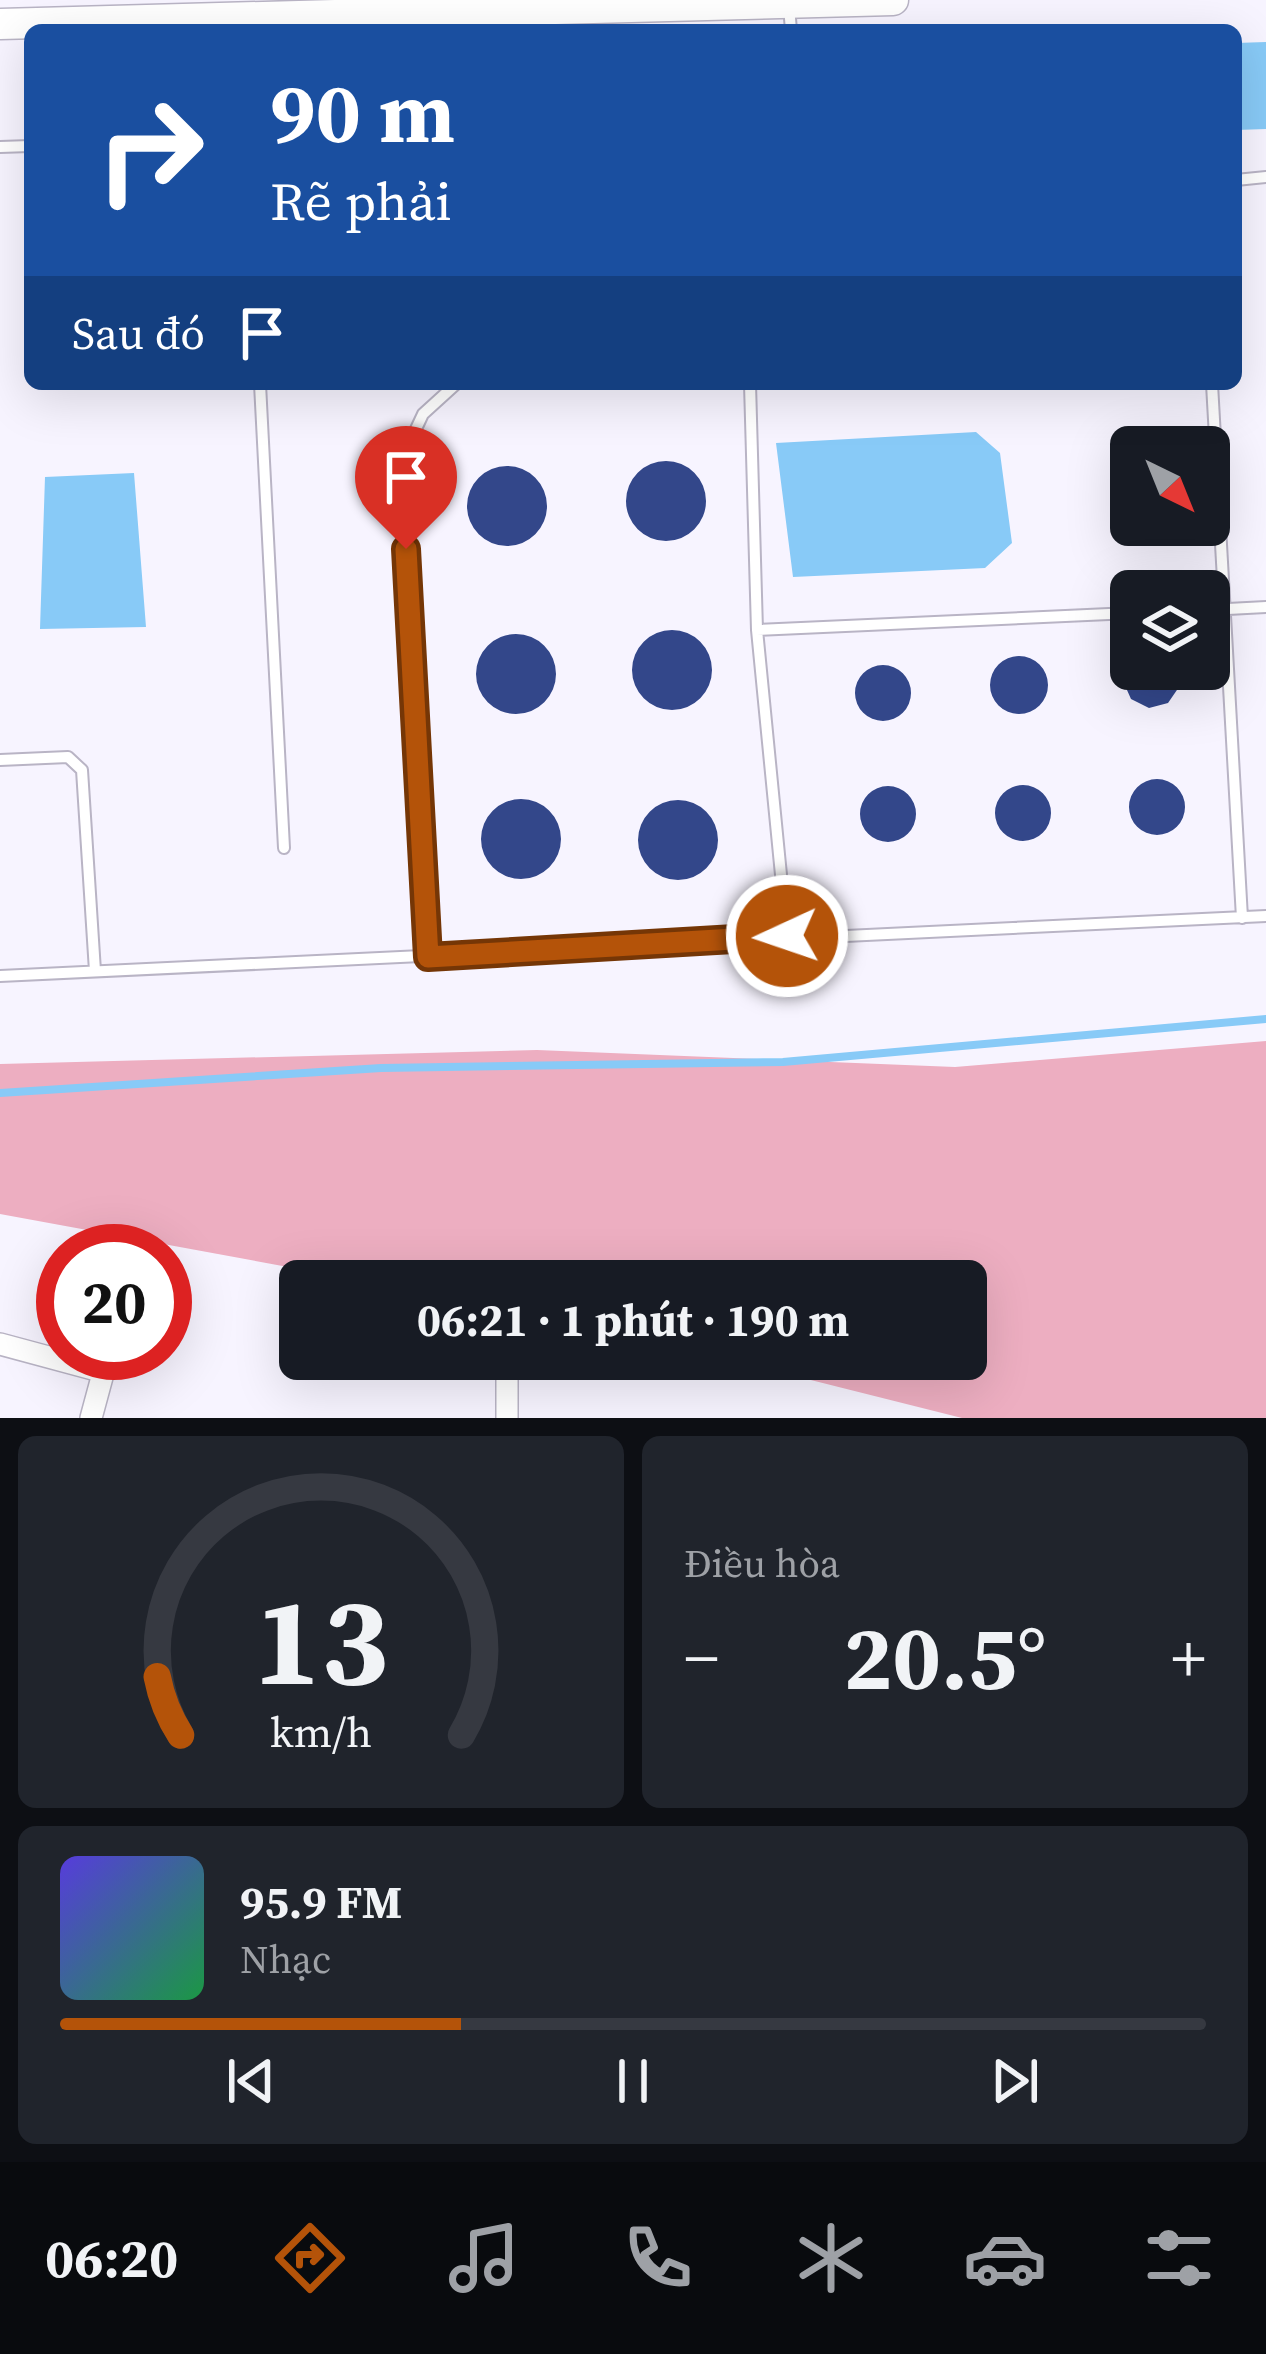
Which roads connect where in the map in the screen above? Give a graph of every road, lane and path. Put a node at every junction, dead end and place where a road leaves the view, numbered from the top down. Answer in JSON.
{"nodes":[{"id":1,"x":893,"y":0,"type":"edge"},
{"id":2,"x":716,"y":4,"type":"edge"},
{"id":3,"x":210,"y":9,"type":"edge"},
{"id":4,"x":790,"y":12,"type":"edge"},
{"id":5,"x":0,"y":25,"type":"edge"},
{"id":6,"x":260,"y":390,"type":"edge"},
{"id":7,"x":450,"y":390,"type":"edge"},
{"id":8,"x":750,"y":390,"type":"edge"},
{"id":9,"x":1212,"y":390,"type":"edge"},
{"id":10,"x":1215,"y":570,"type":"edge"},
{"id":11,"x":1266,"y":607,"type":"edge"},
{"id":12,"x":1230,"y":609,"type":"edge"},
{"id":13,"x":1110,"y":615,"type":"edge"},
{"id":14,"x":758,"y":630,"type":"junction"},
{"id":15,"x":1223,"y":690,"type":"edge"},
{"id":16,"x":0,"y":760,"type":"edge"},
{"id":17,"x":284,"y":848,"type":"dead end"},
{"id":18,"x":1266,"y":916,"type":"edge"},
{"id":19,"x":1243,"y":918,"type":"junction"},
{"id":20,"x":787,"y":936,"type":"junction"},
{"id":21,"x":428,"y":957,"type":"junction"},
{"id":22,"x":95,"y":971,"type":"junction"},
{"id":23,"x":0,"y":976,"type":"edge"},
{"id":24,"x":0,"y":1344,"type":"edge"},
{"id":25,"x":36,"y":1351,"type":"edge"},
{"id":26,"x":102,"y":1380,"type":"edge"},
{"id":27,"x":507,"y":1380,"type":"edge"},
{"id":28,"x":91,"y":1418,"type":"edge"},
{"id":29,"x":508,"y":1418,"type":"edge"}],
"edges":[{"from":1,"to":4,"type":"street"},
{"from":2,"to":3,"type":"street"},
{"from":2,"to":4,"type":"street"},
{"from":3,"to":5,"type":"street"},
{"from":6,"to":17,"type":"lane"},
{"from":7,"to":21,"type":"lane"},
{"from":8,"to":14,"type":"lane"},
{"from":9,"to":10,"type":"lane"},
{"from":11,"to":12,"type":"lane"},
{"from":13,"to":14,"type":"lane"},
{"from":14,"to":20,"type":"lane"},
{"from":15,"to":19,"type":"lane"},
{"from":16,"to":22,"type":"lane"},
{"from":18,"to":19,"type":"lane"},
{"from":19,"to":20,"type":"lane"},
{"from":20,"to":21,"type":"lane"},
{"from":21,"to":22,"type":"lane"},
{"from":22,"to":23,"type":"lane"},
{"from":24,"to":25,"type":"street"},
{"from":26,"to":28,"type":"street"},
{"from":27,"to":29,"type":"street"}]}
